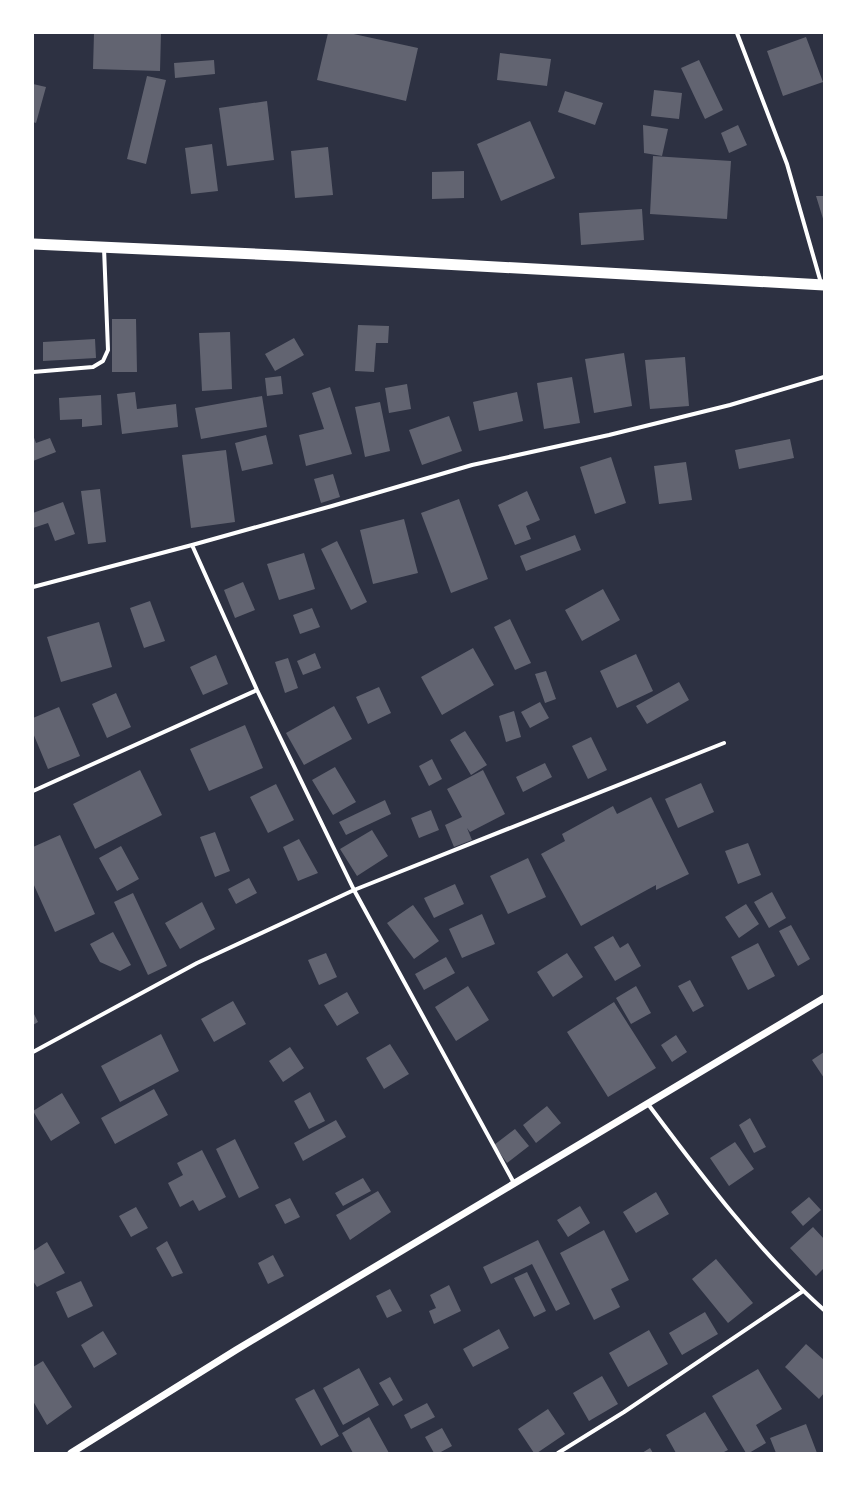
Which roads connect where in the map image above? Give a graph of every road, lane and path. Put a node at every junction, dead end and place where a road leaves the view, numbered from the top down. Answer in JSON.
{"nodes":[{"id":1,"x":737,"y":33,"type":"edge"},
{"id":2,"x":33,"y":244,"type":"edge"},
{"id":3,"x":104,"y":248,"type":"junction"},
{"id":4,"x":823,"y":285,"type":"edge"},
{"id":5,"x":33,"y":372,"type":"edge"},
{"id":6,"x":824,"y":377,"type":"edge"},
{"id":7,"x":192,"y":545,"type":"junction"},
{"id":8,"x":33,"y":586,"type":"edge"},
{"id":9,"x":257,"y":690,"type":"junction"},
{"id":10,"x":724,"y":743,"type":"dead end"},
{"id":11,"x":33,"y":791,"type":"edge"},
{"id":12,"x":354,"y":890,"type":"junction"},
{"id":13,"x":824,"y":998,"type":"edge"},
{"id":14,"x":33,"y":1052,"type":"edge"},
{"id":15,"x":648,"y":1104,"type":"junction"},
{"id":16,"x":514,"y":1183,"type":"junction"},
{"id":17,"x":803,"y":1291,"type":"junction"},
{"id":18,"x":824,"y":1310,"type":"edge"},
{"id":19,"x":71,"y":1453,"type":"edge"},
{"id":20,"x":558,"y":1453,"type":"edge"}],
"edges":[{"from":1,"to":4,"type":"street"},
{"from":2,"to":3,"type":"highway"},
{"from":3,"to":4,"type":"highway"},
{"from":3,"to":5,"type":"street"},
{"from":6,"to":7,"type":"street"},
{"from":7,"to":8,"type":"street"},
{"from":7,"to":9,"type":"street"},
{"from":9,"to":11,"type":"street"},
{"from":9,"to":12,"type":"street"},
{"from":10,"to":12,"type":"street"},
{"from":12,"to":14,"type":"street"},
{"from":12,"to":16,"type":"street"},
{"from":13,"to":15,"type":"street"},
{"from":15,"to":16,"type":"street"},
{"from":15,"to":17,"type":"street"},
{"from":16,"to":19,"type":"street"},
{"from":17,"to":18,"type":"street"},
{"from":17,"to":20,"type":"street"}]}
